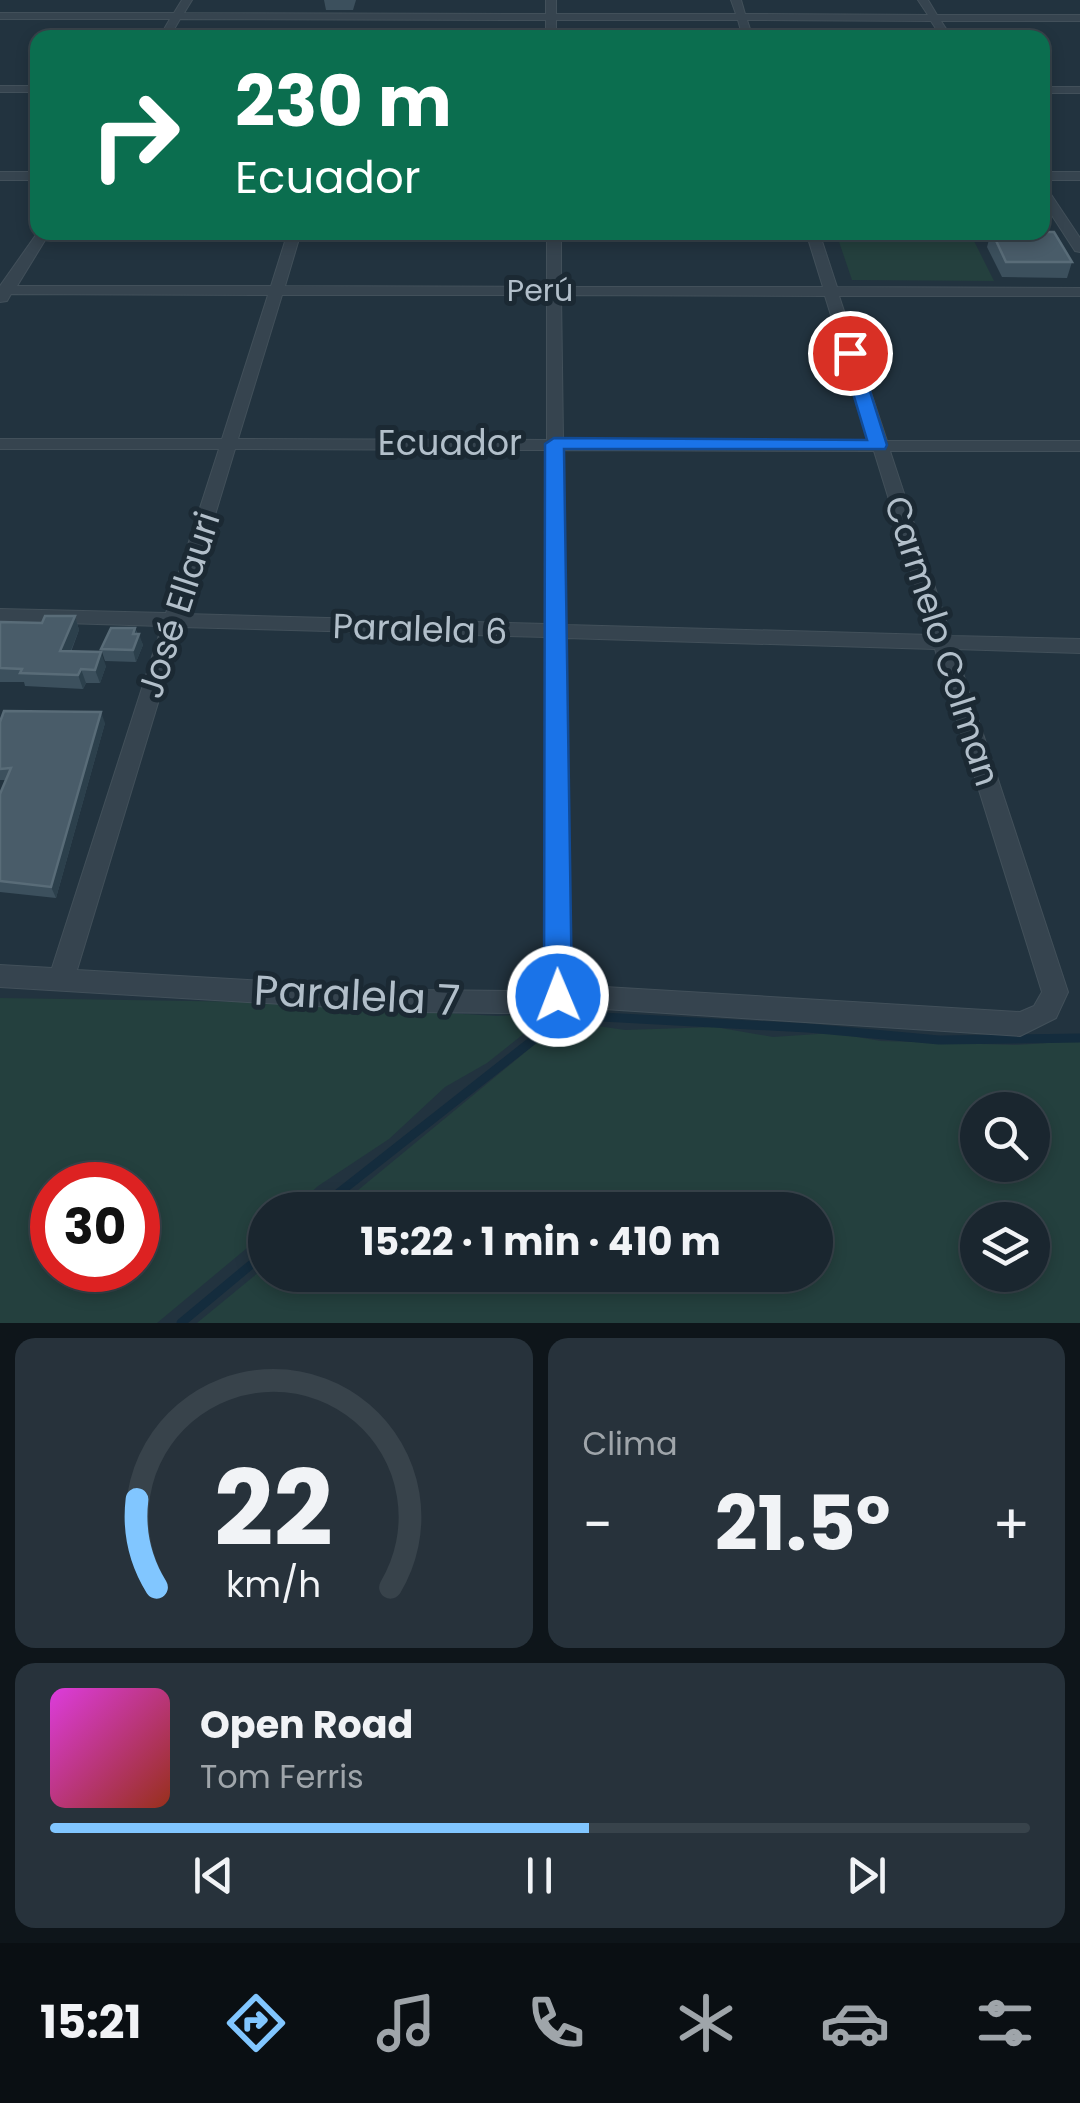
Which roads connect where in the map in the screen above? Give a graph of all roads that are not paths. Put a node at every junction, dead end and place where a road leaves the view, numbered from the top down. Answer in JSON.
{"nodes":[{"id":1,"x":187,"y":0,"type":"edge"},
{"id":2,"x":551,"y":0,"type":"edge"},
{"id":3,"x":736,"y":0,"type":"edge"},
{"id":4,"x":923,"y":0,"type":"edge"},
{"id":5,"x":0,"y":16,"type":"edge"},
{"id":6,"x":177,"y":16,"type":"junction"},
{"id":7,"x":551,"y":17,"type":"junction"},
{"id":8,"x":742,"y":18,"type":"junction"},
{"id":9,"x":935,"y":18,"type":"junction"},
{"id":10,"x":1080,"y":18,"type":"edge"},
{"id":11,"x":169,"y":30,"type":"edge"},
{"id":12,"x":551,"y":30,"type":"edge"},
{"id":13,"x":746,"y":30,"type":"edge"},
{"id":14,"x":942,"y":30,"type":"edge"},
{"id":15,"x":0,"y":88,"type":"edge"},
{"id":16,"x":30,"y":88,"type":"edge"},
{"id":17,"x":1050,"y":90,"type":"edge"},
{"id":18,"x":1080,"y":90,"type":"edge"},
{"id":19,"x":0,"y":176,"type":"edge"},
{"id":20,"x":30,"y":176,"type":"edge"},
{"id":21,"x":1050,"y":176,"type":"edge"},
{"id":22,"x":1080,"y":176,"type":"edge"},
{"id":23,"x":1050,"y":202,"type":"edge"},
{"id":24,"x":38,"y":240,"type":"edge"},
{"id":25,"x":293,"y":240,"type":"edge"},
{"id":26,"x":554,"y":240,"type":"edge"},
{"id":27,"x":815,"y":240,"type":"edge"},
{"id":28,"x":1080,"y":248,"type":"edge"},
{"id":29,"x":278,"y":290,"type":"junction"},
{"id":30,"x":554,"y":291,"type":"junction"},
{"id":31,"x":831,"y":292,"type":"junction"},
{"id":32,"x":1080,"y":292,"type":"edge"},
{"id":33,"x":2,"y":293,"type":"edge"},
{"id":34,"x":232,"y":442,"type":"junction"},
{"id":35,"x":0,"y":444,"type":"edge"},
{"id":36,"x":554,"y":444,"type":"junction"},
{"id":37,"x":878,"y":445,"type":"junction"},
{"id":38,"x":1080,"y":446,"type":"edge"},
{"id":39,"x":0,"y":615,"type":"edge"},
{"id":40,"x":172,"y":620,"type":"junction"},
{"id":41,"x":554,"y":634,"type":"junction"},
{"id":42,"x":945,"y":644,"type":"junction"},
{"id":43,"x":1080,"y":646,"type":"edge"},
{"id":44,"x":0,"y":976,"type":"edge"},
{"id":45,"x":62,"y":977,"type":"junction"},
{"id":46,"x":1055,"y":992,"type":"joint"},
{"id":47,"x":558,"y":996,"type":"junction"}],
"edges":[{"from":1,"to":6,"type":"street"},
{"from":2,"to":7,"type":"street"},
{"from":3,"to":8,"type":"street"},
{"from":4,"to":9,"type":"street"},
{"from":5,"to":6,"type":"street"},
{"from":6,"to":7,"type":"street"},
{"from":6,"to":11,"type":"street"},
{"from":7,"to":8,"type":"street"},
{"from":7,"to":12,"type":"street"},
{"from":8,"to":9,"type":"street"},
{"from":8,"to":13,"type":"street"},
{"from":9,"to":10,"type":"street"},
{"from":9,"to":14,"type":"street"},
{"from":15,"to":16,"type":"street"},
{"from":17,"to":18,"type":"street"},
{"from":19,"to":20,"type":"street"},
{"from":21,"to":22,"type":"street"},
{"from":23,"to":28,"type":"street"},
{"from":24,"to":33,"type":"street"},
{"from":25,"to":29,"type":"street","name":"José Ellauri"},
{"from":26,"to":30,"type":"street"},
{"from":27,"to":31,"type":"street","name":"Carmelo Colman"},
{"from":29,"to":30,"type":"street","name":"Perú"},
{"from":29,"to":33,"type":"street","name":"Perú"},
{"from":29,"to":34,"type":"street","name":"José Ellauri"},
{"from":30,"to":31,"type":"street","name":"Perú"},
{"from":30,"to":36,"type":"street"},
{"from":31,"to":32,"type":"street","name":"Perú"},
{"from":31,"to":37,"type":"street","name":"Carmelo Colman"},
{"from":34,"to":35,"type":"street","name":"Ecuador"},
{"from":34,"to":36,"type":"street","name":"Ecuador"},
{"from":34,"to":40,"type":"street","name":"José Ellauri"},
{"from":36,"to":37,"type":"street","name":"Ecuador"},
{"from":36,"to":41,"type":"street"},
{"from":37,"to":38,"type":"street","name":"Ecuador"},
{"from":37,"to":42,"type":"street","name":"Carmelo Colman"},
{"from":39,"to":40,"type":"street","name":"Paralela 6"},
{"from":40,"to":41,"type":"street","name":"Paralela 6"},
{"from":40,"to":45,"type":"street","name":"José Ellauri"},
{"from":41,"to":42,"type":"street","name":"Paralela 6"},
{"from":41,"to":47,"type":"street"},
{"from":42,"to":43,"type":"street","name":"Paralela 6"},
{"from":42,"to":46,"type":"street","name":"Carmelo Colman"},
{"from":44,"to":45,"type":"street","name":"Paralela 7"},
{"from":45,"to":47,"type":"street","name":"Paralela 7"},
{"from":46,"to":47,"type":"street","name":"Paralela 7"}]}
